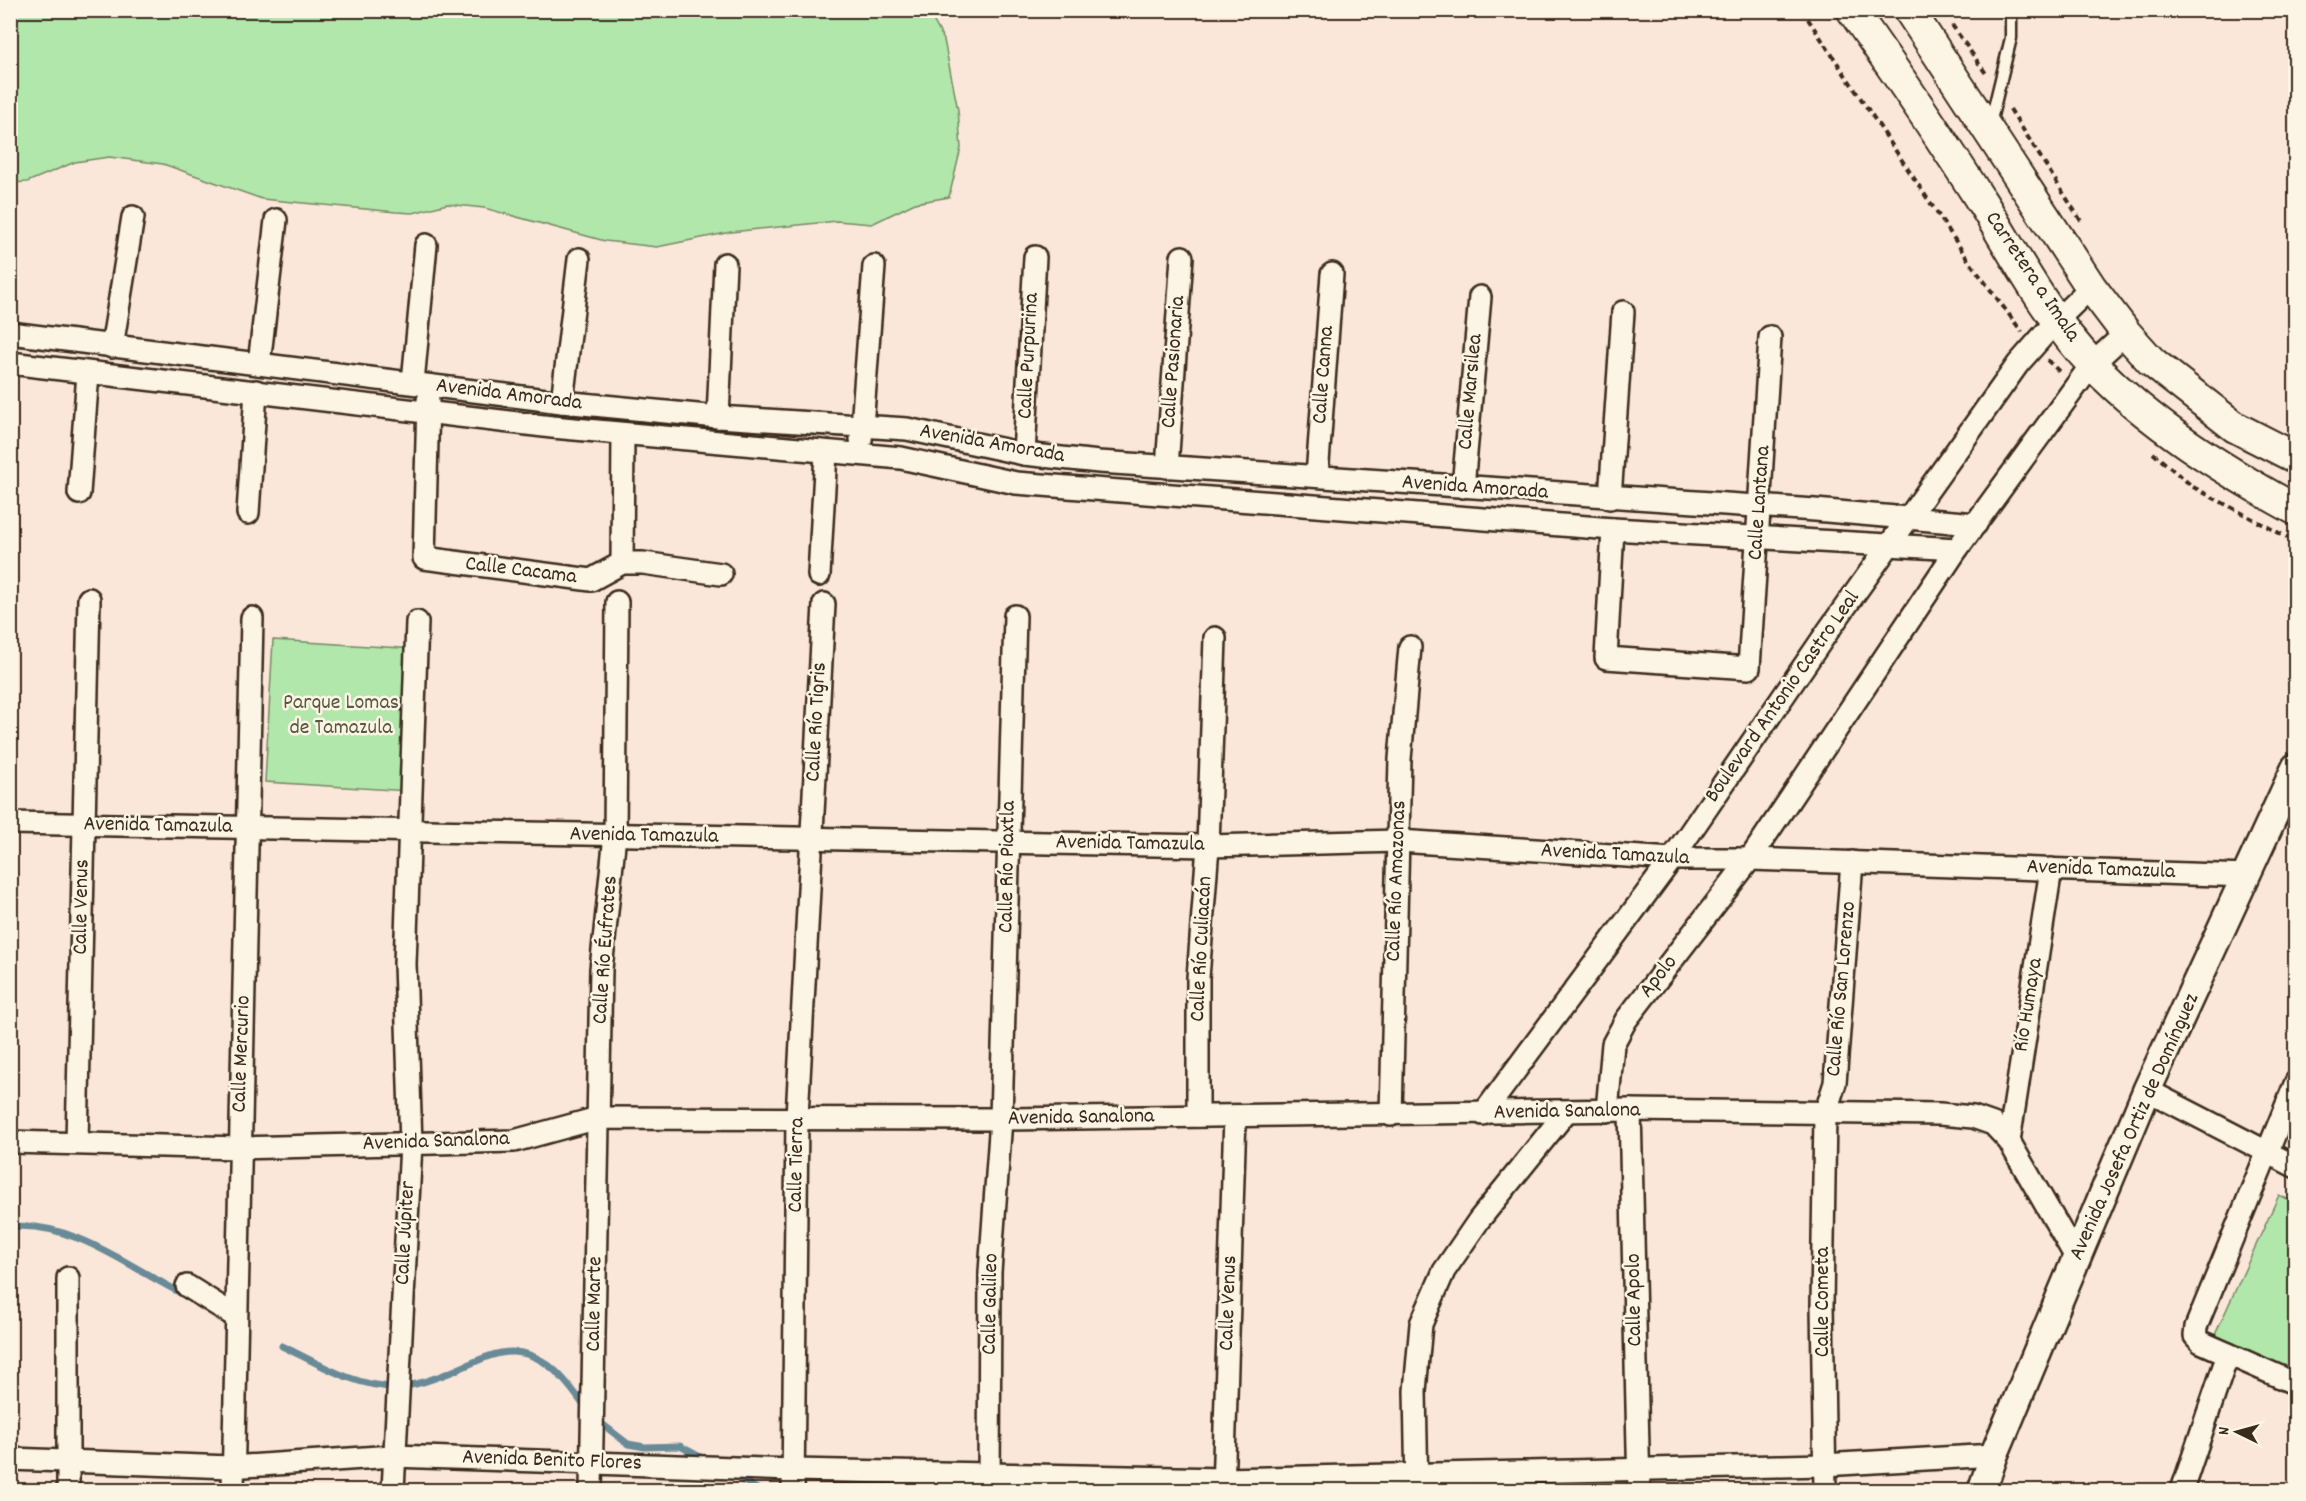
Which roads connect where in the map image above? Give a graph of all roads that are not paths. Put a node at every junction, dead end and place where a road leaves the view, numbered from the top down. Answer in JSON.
{"nodes":[{"id":1,"x":1852,"y":10,"type":"edge"},
{"id":2,"x":1909,"y":10,"type":"edge"},
{"id":3,"x":2011,"y":10,"type":"edge"},
{"id":4,"x":1989,"y":130,"type":"junction"},
{"id":5,"x":133,"y":217,"type":"dead end"},
{"id":6,"x":276,"y":220,"type":"dead end"},
{"id":7,"x":426,"y":245,"type":"dead end"},
{"id":8,"x":1035,"y":257,"type":"dead end"},
{"id":9,"x":1182,"y":257,"type":"dead end"},
{"id":10,"x":579,"y":259,"type":"dead end"},
{"id":11,"x":725,"y":264,"type":"dead end"},
{"id":12,"x":874,"y":266,"type":"dead end"},
{"id":13,"x":1332,"y":274,"type":"dead end"},
{"id":14,"x":2091,"y":287,"type":"junction"},
{"id":15,"x":1480,"y":297,"type":"dead end"},
{"id":16,"x":1623,"y":312,"type":"dead end"},
{"id":17,"x":2056,"y":321,"type":"junction"},
{"id":18,"x":10,"y":333,"type":"edge"},
{"id":19,"x":2126,"y":333,"type":"junction"},
{"id":20,"x":1770,"y":337,"type":"dead end"},
{"id":21,"x":112,"y":347,"type":"junction"},
{"id":22,"x":10,"y":363,"type":"edge"},
{"id":23,"x":259,"y":364,"type":"junction"},
{"id":24,"x":2092,"y":364,"type":"junction"},
{"id":25,"x":88,"y":373,"type":"junction"},
{"id":26,"x":421,"y":383,"type":"junction"},
{"id":27,"x":256,"y":391,"type":"junction"},
{"id":28,"x":562,"y":402,"type":"junction"},
{"id":29,"x":428,"y":412,"type":"junction"},
{"id":30,"x":718,"y":417,"type":"junction"},
{"id":31,"x":862,"y":426,"type":"junction"},
{"id":32,"x":623,"y":434,"type":"junction"},
{"id":33,"x":826,"y":453,"type":"junction"},
{"id":34,"x":1024,"y":454,"type":"junction"},
{"id":35,"x":859,"y":456,"type":"junction"},
{"id":36,"x":2295,"y":458,"type":"edge"},
{"id":37,"x":1167,"y":467,"type":"junction"},
{"id":38,"x":1220,"y":470,"type":"junction"},
{"id":39,"x":1317,"y":476,"type":"junction"},
{"id":40,"x":1463,"y":487,"type":"junction"},
{"id":41,"x":80,"y":492,"type":"dead end"},
{"id":42,"x":1610,"y":498,"type":"junction"},
{"id":43,"x":1219,"y":499,"type":"junction"},
{"id":44,"x":1759,"y":507,"type":"junction"},
{"id":45,"x":1815,"y":510,"type":"junction"},
{"id":46,"x":2295,"y":510,"type":"edge"},
{"id":47,"x":248,"y":513,"type":"dead end"},
{"id":48,"x":1908,"y":518,"type":"junction"},
{"id":49,"x":1976,"y":524,"type":"junction"},
{"id":50,"x":1613,"y":529,"type":"junction"},
{"id":51,"x":1757,"y":537,"type":"junction"},
{"id":52,"x":1812,"y":539,"type":"junction"},
{"id":53,"x":1890,"y":544,"type":"junction"},
{"id":54,"x":1957,"y":549,"type":"junction"},
{"id":55,"x":622,"y":563,"type":"junction"},
{"id":56,"x":721,"y":574,"type":"dead end"},
{"id":57,"x":819,"y":575,"type":"dead end"},
{"id":58,"x":89,"y":598,"type":"dead end"},
{"id":59,"x":617,"y":602,"type":"dead end"},
{"id":60,"x":824,"y":604,"type":"dead end"},
{"id":61,"x":1015,"y":616,"type":"dead end"},
{"id":62,"x":252,"y":618,"type":"dead end"},
{"id":63,"x":417,"y":622,"type":"dead end"},
{"id":64,"x":1215,"y":638,"type":"dead end"},
{"id":65,"x":1410,"y":647,"type":"dead end"},
{"id":66,"x":2295,"y":767,"type":"edge"},
{"id":67,"x":10,"y":823,"type":"edge"},
{"id":68,"x":84,"y":824,"type":"junction"},
{"id":69,"x":249,"y":828,"type":"junction"},
{"id":70,"x":412,"y":831,"type":"junction"},
{"id":71,"x":615,"y":835,"type":"junction"},
{"id":72,"x":811,"y":840,"type":"junction"},
{"id":73,"x":1009,"y":841,"type":"junction"},
{"id":74,"x":1399,"y":841,"type":"junction"},
{"id":75,"x":1208,"y":846,"type":"junction"},
{"id":76,"x":1672,"y":859,"type":"junction"},
{"id":77,"x":1750,"y":859,"type":"junction"},
{"id":78,"x":1852,"y":862,"type":"junction"},
{"id":79,"x":2051,"y":869,"type":"junction"},
{"id":80,"x":2248,"y":876,"type":"junction"},
{"id":81,"x":2295,"y":1082,"type":"edge"},
{"id":82,"x":2147,"y":1090,"type":"junction"},
{"id":83,"x":1630,"y":1110,"type":"junction"},
{"id":84,"x":1607,"y":1111,"type":"junction"},
{"id":85,"x":1566,"y":1112,"type":"junction"},
{"id":86,"x":1483,"y":1114,"type":"junction"},
{"id":87,"x":1824,"y":1114,"type":"junction"},
{"id":88,"x":1391,"y":1115,"type":"junction"},
{"id":89,"x":1198,"y":1116,"type":"junction"},
{"id":90,"x":1235,"y":1116,"type":"junction"},
{"id":91,"x":797,"y":1117,"type":"junction"},
{"id":92,"x":598,"y":1118,"type":"junction"},
{"id":93,"x":1001,"y":1119,"type":"junction"},
{"id":94,"x":2009,"y":1141,"type":"junction"},
{"id":95,"x":10,"y":1142,"type":"edge"},
{"id":96,"x":77,"y":1143,"type":"junction"},
{"id":97,"x":411,"y":1144,"type":"junction"},
{"id":98,"x":240,"y":1148,"type":"junction"},
{"id":99,"x":2267,"y":1151,"type":"junction"},
{"id":100,"x":2295,"y":1167,"type":"edge"},
{"id":101,"x":2077,"y":1259,"type":"junction"},
{"id":102,"x":68,"y":1278,"type":"dead end"},
{"id":103,"x":187,"y":1286,"type":"dead end"},
{"id":104,"x":235,"y":1316,"type":"junction"},
{"id":105,"x":2228,"y":1354,"type":"junction"},
{"id":106,"x":2295,"y":1384,"type":"edge"},
{"id":107,"x":1994,"y":1455,"type":"junction"},
{"id":108,"x":393,"y":1456,"type":"junction"},
{"id":109,"x":10,"y":1459,"type":"edge"},
{"id":110,"x":68,"y":1461,"type":"junction"},
{"id":111,"x":592,"y":1462,"type":"junction"},
{"id":112,"x":1823,"y":1465,"type":"junction"},
{"id":113,"x":231,"y":1467,"type":"junction"},
{"id":114,"x":1639,"y":1467,"type":"junction"},
{"id":115,"x":793,"y":1480,"type":"edge"},
{"id":116,"x":989,"y":1482,"type":"edge"},
{"id":117,"x":1417,"y":1483,"type":"edge"},
{"id":118,"x":1223,"y":1485,"type":"edge"},
{"id":119,"x":68,"y":1491,"type":"edge"},
{"id":120,"x":233,"y":1491,"type":"edge"},
{"id":121,"x":393,"y":1491,"type":"edge"},
{"id":122,"x":591,"y":1491,"type":"edge"},
{"id":123,"x":1639,"y":1491,"type":"edge"},
{"id":124,"x":1825,"y":1491,"type":"edge"},
{"id":125,"x":1982,"y":1491,"type":"edge"},
{"id":126,"x":2182,"y":1491,"type":"edge"}],
"edges":[{"from":1,"to":17,"type":"main road","name":"Carretera a Imala"},
{"from":2,"to":4,"type":"main road","name":"Carretera a Imala"},
{"from":3,"to":4,"type":"lane"},
{"from":4,"to":14,"type":"main road","name":"Carretera a Imala"},
{"from":5,"to":21,"type":"street"},
{"from":6,"to":23,"type":"street"},
{"from":7,"to":26,"type":"street"},
{"from":8,"to":34,"type":"street","name":"Calle Purpurina"},
{"from":9,"to":37,"type":"street","name":"Calle Pasionaria"},
{"from":10,"to":28,"type":"street"},
{"from":11,"to":30,"type":"street"},
{"from":12,"to":31,"type":"street"},
{"from":13,"to":39,"type":"street","name":"Calle Canna"},
{"from":14,"to":17,"type":"street","name":"Boulevard Antonio Castro Leal"},
{"from":14,"to":19,"type":"main road","name":"Carretera a Imala"},
{"from":15,"to":40,"type":"street","name":"Calle Marsilea"},
{"from":16,"to":42,"type":"street"},
{"from":17,"to":24,"type":"main road","name":"Carretera a Imala"},
{"from":17,"to":48,"type":"street","name":"Boulevard Antonio Castro Leal"},
{"from":18,"to":21,"type":"street","name":"Avenida Amorada"},
{"from":19,"to":24,"type":"street"},
{"from":19,"to":36,"type":"main road","name":"Carretera a Imala"},
{"from":20,"to":44,"type":"street","name":"Calle Lantana"},
{"from":21,"to":23,"type":"street","name":"Avenida Amorada"},
{"from":22,"to":25,"type":"street","name":"Avenida Amorada"},
{"from":23,"to":26,"type":"street","name":"Avenida Amorada"},
{"from":24,"to":46,"type":"main road","name":"Carretera a Imala"},
{"from":24,"to":49,"type":"street"},
{"from":25,"to":27,"type":"street","name":"Avenida Amorada"},
{"from":25,"to":41,"type":"street"},
{"from":26,"to":28,"type":"street","name":"Avenida Amorada"},
{"from":26,"to":29,"type":"street"},
{"from":27,"to":29,"type":"street","name":"Avenida Amorada"},
{"from":27,"to":47,"type":"street"},
{"from":28,"to":30,"type":"street","name":"Avenida Amorada"},
{"from":29,"to":32,"type":"street","name":"Avenida Amorada"},
{"from":29,"to":55,"type":"street","name":"Calle Cacama"},
{"from":30,"to":31,"type":"street","name":"Avenida Amorada"},
{"from":31,"to":34,"type":"street","name":"Avenida Amorada"},
{"from":31,"to":35,"type":"street"},
{"from":32,"to":33,"type":"street","name":"Avenida Amorada"},
{"from":32,"to":55,"type":"street"},
{"from":33,"to":35,"type":"street","name":"Avenida Amorada"},
{"from":33,"to":57,"type":"street"},
{"from":34,"to":37,"type":"street","name":"Avenida Amorada"},
{"from":35,"to":43,"type":"street","name":"Avenida Amorada"},
{"from":37,"to":38,"type":"street","name":"Avenida Amorada"},
{"from":38,"to":39,"type":"street","name":"Avenida Amorada"},
{"from":38,"to":43,"type":"street"},
{"from":39,"to":40,"type":"street","name":"Avenida Amorada"},
{"from":40,"to":42,"type":"street","name":"Avenida Amorada"},
{"from":42,"to":44,"type":"street","name":"Avenida Amorada"},
{"from":43,"to":50,"type":"street","name":"Avenida Amorada"},
{"from":44,"to":45,"type":"street","name":"Avenida Amorada"},
{"from":44,"to":51,"type":"street","name":"Calle Lantana"},
{"from":45,"to":48,"type":"street","name":"Avenida Amorada"},
{"from":45,"to":52,"type":"street"},
{"from":48,"to":49,"type":"street","name":"Avenida Amorada"},
{"from":48,"to":53,"type":"street","name":"Boulevard Antonio Castro Leal"},
{"from":49,"to":54,"type":"street"},
{"from":50,"to":51,"type":"street","name":"Avenida Amorada"},
{"from":50,"to":51,"type":"street","name":"Calle Lantana"},
{"from":51,"to":52,"type":"street","name":"Avenida Amorada"},
{"from":52,"to":53,"type":"street","name":"Avenida Amorada"},
{"from":53,"to":54,"type":"street","name":"Avenida Amorada"},
{"from":53,"to":76,"type":"street","name":"Boulevard Antonio Castro Leal"},
{"from":54,"to":77,"type":"street"},
{"from":55,"to":56,"type":"street"},
{"from":58,"to":68,"type":"street","name":"Calle Venus"},
{"from":59,"to":71,"type":"street","name":"Calle Río Éufrates"},
{"from":60,"to":72,"type":"street","name":"Calle Río Tigris"},
{"from":61,"to":73,"type":"street","name":"Calle Río Piaxtla"},
{"from":62,"to":69,"type":"street","name":"Calle Mercurio"},
{"from":63,"to":70,"type":"street","name":"Calle Júpiter"},
{"from":64,"to":75,"type":"street","name":"Calle Río Culiacán"},
{"from":65,"to":74,"type":"street","name":"Calle Río Amazonas"},
{"from":66,"to":80,"type":"street","name":"Avenida Josefa Ortiz de Domínguez"},
{"from":67,"to":68,"type":"street","name":"Avenida Tamazula"},
{"from":68,"to":69,"type":"street","name":"Avenida Tamazula"},
{"from":68,"to":96,"type":"street","name":"Calle Venus"},
{"from":69,"to":70,"type":"street","name":"Avenida Tamazula"},
{"from":69,"to":98,"type":"street","name":"Calle Mercurio"},
{"from":70,"to":71,"type":"street","name":"Avenida Tamazula"},
{"from":70,"to":97,"type":"street","name":"Calle Júpiter"},
{"from":71,"to":72,"type":"street","name":"Avenida Tamazula"},
{"from":71,"to":92,"type":"street","name":"Calle Río Éufrates"},
{"from":72,"to":73,"type":"street","name":"Avenida Tamazula"},
{"from":72,"to":91,"type":"street","name":"Calle Tierra"},
{"from":73,"to":75,"type":"street","name":"Avenida Tamazula"},
{"from":73,"to":93,"type":"street","name":"Calle Río Piaxtla"},
{"from":74,"to":75,"type":"street","name":"Avenida Tamazula"},
{"from":74,"to":76,"type":"street","name":"Avenida Tamazula"},
{"from":74,"to":88,"type":"street","name":"Calle Río Amazonas"},
{"from":75,"to":89,"type":"street","name":"Calle Río Culiacán"},
{"from":76,"to":77,"type":"street","name":"Avenida Tamazula"},
{"from":76,"to":86,"type":"street","name":"Boulevard Antonio Castro Leal"},
{"from":77,"to":78,"type":"street","name":"Avenida Tamazula"},
{"from":77,"to":84,"type":"street","name":"Apolo"},
{"from":78,"to":79,"type":"street","name":"Avenida Tamazula"},
{"from":78,"to":87,"type":"street","name":"Calle Río San Lorenzo"},
{"from":79,"to":80,"type":"street","name":"Avenida Tamazula"},
{"from":79,"to":94,"type":"street","name":"Río Humaya"},
{"from":80,"to":82,"type":"street","name":"Avenida Josefa Ortiz de Domínguez"},
{"from":81,"to":99,"type":"street"},
{"from":82,"to":99,"type":"street"},
{"from":82,"to":101,"type":"street","name":"Avenida Josefa Ortiz de Domínguez"},
{"from":83,"to":84,"type":"street","name":"Avenida Sanalona"},
{"from":83,"to":87,"type":"street","name":"Avenida Sanalona"},
{"from":83,"to":114,"type":"street","name":"Calle Apolo"},
{"from":84,"to":85,"type":"street","name":"Avenida Sanalona"},
{"from":85,"to":86,"type":"street","name":"Avenida Sanalona"},
{"from":85,"to":117,"type":"street"},
{"from":86,"to":88,"type":"street","name":"Avenida Sanalona"},
{"from":87,"to":94,"type":"street","name":"Avenida Sanalona"},
{"from":87,"to":112,"type":"street","name":"Calle Cometa"},
{"from":88,"to":90,"type":"street","name":"Avenida Sanalona"},
{"from":89,"to":90,"type":"street","name":"Avenida Sanalona"},
{"from":89,"to":93,"type":"street","name":"Avenida Sanalona"},
{"from":90,"to":118,"type":"street","name":"Calle Venus"},
{"from":91,"to":92,"type":"street","name":"Avenida Sanalona"},
{"from":91,"to":93,"type":"street","name":"Avenida Sanalona"},
{"from":91,"to":115,"type":"street","name":"Calle Tierra"},
{"from":92,"to":97,"type":"street","name":"Avenida Sanalona"},
{"from":92,"to":111,"type":"street","name":"Calle Marte"},
{"from":93,"to":116,"type":"street","name":"Calle Galileo"},
{"from":94,"to":101,"type":"street","name":"Avenida Sanalona"},
{"from":95,"to":96,"type":"street","name":"Avenida Sanalona"},
{"from":96,"to":98,"type":"street","name":"Avenida Sanalona"},
{"from":97,"to":98,"type":"street","name":"Avenida Sanalona"},
{"from":97,"to":108,"type":"street","name":"Calle Júpiter"},
{"from":98,"to":104,"type":"street","name":"Calle Mercurio"},
{"from":99,"to":100,"type":"street"},
{"from":99,"to":105,"type":"street"},
{"from":101,"to":107,"type":"street","name":"Avenida Josefa Ortiz de Domínguez"},
{"from":102,"to":110,"type":"street"},
{"from":103,"to":104,"type":"street"},
{"from":104,"to":113,"type":"street","name":"Calle Mercurio"},
{"from":105,"to":106,"type":"street"},
{"from":105,"to":126,"type":"street"},
{"from":107,"to":112,"type":"street","name":"Avenida Benito Flores"},
{"from":107,"to":125,"type":"street","name":"Avenida Josefa Ortiz de Domínguez"},
{"from":108,"to":111,"type":"street","name":"Avenida Benito Flores"},
{"from":108,"to":113,"type":"street","name":"Avenida Benito Flores"},
{"from":108,"to":121,"type":"street","name":"Calle Júpiter"},
{"from":109,"to":110,"type":"street","name":"Avenida Benito Flores"},
{"from":110,"to":113,"type":"street","name":"Avenida Benito Flores"},
{"from":110,"to":119,"type":"street"},
{"from":111,"to":115,"type":"street","name":"Avenida Benito Flores"},
{"from":111,"to":122,"type":"street","name":"Calle Marte"},
{"from":112,"to":114,"type":"street","name":"Avenida Benito Flores"},
{"from":112,"to":124,"type":"street","name":"Calle Cometa"},
{"from":113,"to":120,"type":"street","name":"Calle Mercurio"},
{"from":114,"to":117,"type":"street","name":"Avenida Benito Flores"},
{"from":114,"to":123,"type":"street","name":"Calle Apolo"},
{"from":115,"to":116,"type":"street","name":"Avenida Benito Flores"},
{"from":116,"to":118,"type":"street","name":"Avenida Benito Flores"},
{"from":117,"to":118,"type":"street","name":"Avenida Benito Flores"}]}
